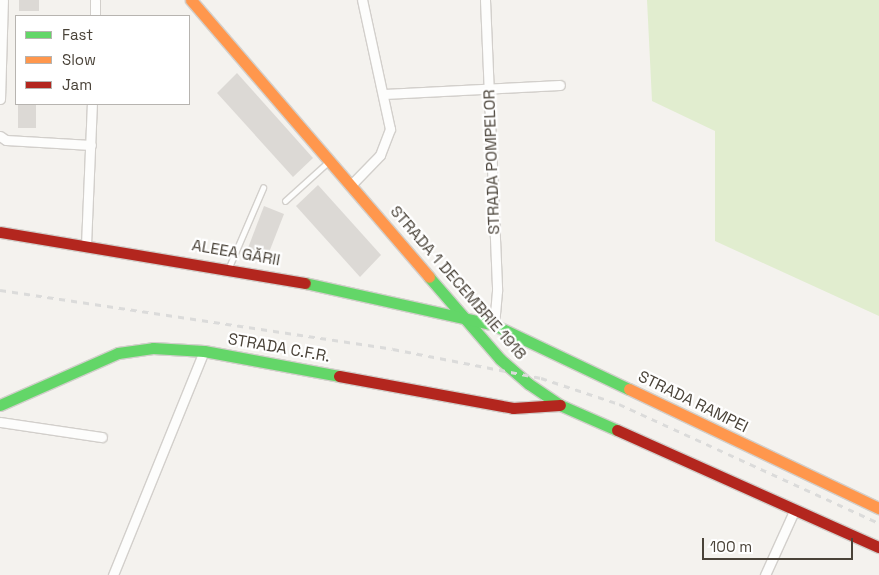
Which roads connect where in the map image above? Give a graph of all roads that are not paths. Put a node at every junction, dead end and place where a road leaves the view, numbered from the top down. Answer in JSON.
{"nodes":[{"id":1,"x":3,"y":0,"type":"edge"},
{"id":2,"x":95,"y":0,"type":"edge"},
{"id":3,"x":191,"y":0,"type":"edge"},
{"id":4,"x":362,"y":0,"type":"edge"},
{"id":5,"x":485,"y":0,"type":"edge"},
{"id":6,"x":202,"y":5,"type":"edge"},
{"id":7,"x":95,"y":15,"type":"edge"},
{"id":8,"x":560,"y":85,"type":"dead end"},
{"id":9,"x":489,"y":92,"type":"junction"},
{"id":10,"x":384,"y":94,"type":"junction"},
{"id":11,"x":0,"y":99,"type":"edge"},
{"id":12,"x":92,"y":105,"type":"edge"},
{"id":13,"x":0,"y":136,"type":"edge"},
{"id":14,"x":91,"y":145,"type":"junction"},
{"id":15,"x":330,"y":161,"type":"junction"},
{"id":16,"x":351,"y":185,"type":"junction"},
{"id":17,"x":263,"y":188,"type":"dead end"},
{"id":18,"x":285,"y":201,"type":"dead end"},
{"id":19,"x":0,"y":232,"type":"edge"},
{"id":20,"x":86,"y":245,"type":"junction"},
{"id":21,"x":229,"y":268,"type":"junction"},
{"id":22,"x":464,"y":317,"type":"junction"},
{"id":23,"x":494,"y":325,"type":"junction"},
{"id":24,"x":204,"y":351,"type":"junction"},
{"id":25,"x":0,"y":405,"type":"edge"},
{"id":26,"x":560,"y":405,"type":"junction"},
{"id":27,"x":0,"y":422,"type":"edge"},
{"id":28,"x":102,"y":437,"type":"dead end"},
{"id":29,"x":879,"y":508,"type":"edge"},
{"id":30,"x":795,"y":509,"type":"junction"},
{"id":31,"x":879,"y":547,"type":"edge"},
{"id":32,"x":113,"y":575,"type":"edge"},
{"id":33,"x":765,"y":575,"type":"edge"}],
"edges":[{"from":1,"to":11,"type":"street"},
{"from":2,"to":7,"type":"street"},
{"from":3,"to":6,"type":"street","name":"STRADA 1 DECEMBRIE 1918"},
{"from":4,"to":10,"type":"street"},
{"from":5,"to":9,"type":"street","name":"STRADA POMPELOR"},
{"from":6,"to":15,"type":"street","name":"STRADA 1 DECEMBRIE 1918"},
{"from":8,"to":9,"type":"street"},
{"from":9,"to":10,"type":"street"},
{"from":9,"to":23,"type":"street","name":"STRADA POMPELOR"},
{"from":10,"to":16,"type":"street"},
{"from":12,"to":14,"type":"street"},
{"from":13,"to":14,"type":"street"},
{"from":14,"to":20,"type":"street"},
{"from":15,"to":16,"type":"street","name":"STRADA 1 DECEMBRIE 1918"},
{"from":15,"to":18,"type":"lane"},
{"from":16,"to":22,"type":"street","name":"STRADA 1 DECEMBRIE 1918"},
{"from":17,"to":21,"type":"lane"},
{"from":19,"to":20,"type":"street","name":"ALEEA GĂRII"},
{"from":20,"to":21,"type":"street","name":"ALEEA GĂRII"},
{"from":21,"to":22,"type":"street","name":"ALEEA GĂRII"},
{"from":22,"to":23,"type":"street","name":"ALEEA GĂRII"},
{"from":22,"to":26,"type":"street","name":"STRADA 1 DECEMBRIE 1918"},
{"from":23,"to":29,"type":"street","name":"STRADA RAMPEI"},
{"from":24,"to":25,"type":"street","name":"STRADA C.F.R."},
{"from":24,"to":26,"type":"street","name":"STRADA C.F.R."},
{"from":24,"to":32,"type":"street"},
{"from":26,"to":30,"type":"street","name":"STRADA 1 DECEMBRIE 1918"},
{"from":27,"to":28,"type":"street"},
{"from":30,"to":31,"type":"street","name":"STRADA 1 DECEMBRIE 1918"},
{"from":30,"to":33,"type":"street"}]}
